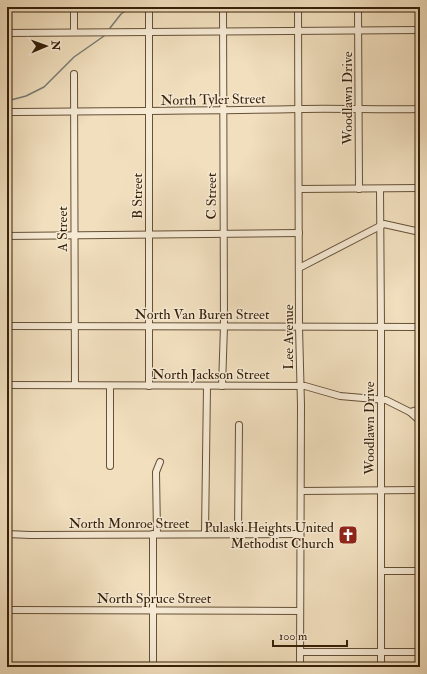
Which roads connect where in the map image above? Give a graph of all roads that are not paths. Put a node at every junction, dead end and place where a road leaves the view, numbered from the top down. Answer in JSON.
{"nodes":[{"id":1,"x":74,"y":7,"type":"edge"},
{"id":2,"x":149,"y":7,"type":"edge"},
{"id":3,"x":222,"y":7,"type":"edge"},
{"id":4,"x":298,"y":7,"type":"edge"},
{"id":5,"x":358,"y":7,"type":"edge"},
{"id":6,"x":358,"y":30,"type":"junction"},
{"id":7,"x":420,"y":30,"type":"edge"},
{"id":8,"x":223,"y":31,"type":"junction"},
{"id":9,"x":298,"y":31,"type":"junction"},
{"id":10,"x":74,"y":32,"type":"junction"},
{"id":11,"x":148,"y":32,"type":"junction"},
{"id":12,"x":7,"y":33,"type":"edge"},
{"id":13,"x":74,"y":74,"type":"dead end"},
{"id":14,"x":298,"y":109,"type":"junction"},
{"id":15,"x":359,"y":109,"type":"junction"},
{"id":16,"x":420,"y":109,"type":"edge"},
{"id":17,"x":223,"y":110,"type":"junction"},
{"id":18,"x":7,"y":112,"type":"edge"},
{"id":19,"x":74,"y":112,"type":"junction"},
{"id":20,"x":148,"y":112,"type":"junction"},
{"id":21,"x":380,"y":188,"type":"junction"},
{"id":22,"x":420,"y":188,"type":"edge"},
{"id":23,"x":299,"y":189,"type":"junction"},
{"id":24,"x":359,"y":189,"type":"junction"},
{"id":25,"x":380,"y":225,"type":"junction"},
{"id":26,"x":420,"y":232,"type":"edge"},
{"id":27,"x":223,"y":233,"type":"junction"},
{"id":28,"x":299,"y":233,"type":"junction"},
{"id":29,"x":74,"y":235,"type":"junction"},
{"id":30,"x":149,"y":235,"type":"junction"},
{"id":31,"x":7,"y":236,"type":"edge"},
{"id":32,"x":299,"y":268,"type":"junction"},
{"id":33,"x":7,"y":326,"type":"edge"},
{"id":34,"x":75,"y":326,"type":"junction"},
{"id":35,"x":150,"y":326,"type":"junction"},
{"id":36,"x":224,"y":326,"type":"junction"},
{"id":37,"x":299,"y":327,"type":"junction"},
{"id":38,"x":420,"y":327,"type":"edge"},
{"id":39,"x":381,"y":328,"type":"junction"},
{"id":40,"x":7,"y":385,"type":"edge"},
{"id":41,"x":75,"y":385,"type":"junction"},
{"id":42,"x":110,"y":386,"type":"junction"},
{"id":43,"x":149,"y":386,"type":"junction"},
{"id":44,"x":207,"y":386,"type":"junction"},
{"id":45,"x":222,"y":386,"type":"junction"},
{"id":46,"x":300,"y":386,"type":"junction"},
{"id":47,"x":381,"y":400,"type":"junction"},
{"id":48,"x":420,"y":409,"type":"edge"},
{"id":49,"x":410,"y":412,"type":"junction"},
{"id":50,"x":420,"y":421,"type":"edge"},
{"id":51,"x":239,"y":425,"type":"dead end"},
{"id":52,"x":160,"y":462,"type":"dead end"},
{"id":53,"x":110,"y":466,"type":"dead end"},
{"id":54,"x":381,"y":490,"type":"junction"},
{"id":55,"x":420,"y":490,"type":"edge"},
{"id":56,"x":301,"y":491,"type":"junction"},
{"id":57,"x":7,"y":534,"type":"edge"},
{"id":58,"x":155,"y":534,"type":"junction"},
{"id":59,"x":205,"y":534,"type":"junction"},
{"id":60,"x":300,"y":534,"type":"junction"},
{"id":61,"x":238,"y":535,"type":"junction"},
{"id":62,"x":381,"y":571,"type":"junction"},
{"id":63,"x":420,"y":571,"type":"edge"},
{"id":64,"x":7,"y":610,"type":"edge"},
{"id":65,"x":153,"y":610,"type":"junction"},
{"id":66,"x":300,"y":611,"type":"junction"},
{"id":67,"x":300,"y":652,"type":"junction"},
{"id":68,"x":381,"y":652,"type":"junction"},
{"id":69,"x":420,"y":652,"type":"edge"},
{"id":70,"x":153,"y":667,"type":"edge"},
{"id":71,"x":300,"y":667,"type":"edge"},
{"id":72,"x":381,"y":667,"type":"edge"}],
"edges":[{"from":1,"to":10,"type":"street"},
{"from":2,"to":11,"type":"street","name":"B Street"},
{"from":3,"to":8,"type":"street","name":"C Street"},
{"from":4,"to":9,"type":"street","name":"Lee Avenue"},
{"from":5,"to":6,"type":"street","name":"Woodlawn Drive"},
{"from":6,"to":7,"type":"street"},
{"from":6,"to":9,"type":"street"},
{"from":6,"to":15,"type":"street","name":"Woodlawn Drive"},
{"from":8,"to":9,"type":"street"},
{"from":8,"to":11,"type":"street"},
{"from":8,"to":17,"type":"street","name":"C Street"},
{"from":9,"to":14,"type":"street","name":"Lee Avenue"},
{"from":10,"to":11,"type":"street"},
{"from":10,"to":12,"type":"street"},
{"from":11,"to":20,"type":"street","name":"B Street"},
{"from":13,"to":19,"type":"street","name":"A Street"},
{"from":14,"to":15,"type":"street","name":"North Tyler Street"},
{"from":14,"to":17,"type":"street","name":"North Tyler Street"},
{"from":14,"to":23,"type":"street","name":"Lee Avenue"},
{"from":15,"to":16,"type":"street","name":"North Tyler Street"},
{"from":15,"to":24,"type":"street","name":"Woodlawn Drive"},
{"from":17,"to":20,"type":"street","name":"North Tyler Street"},
{"from":17,"to":27,"type":"street","name":"C Street"},
{"from":18,"to":19,"type":"street","name":"North Tyler Street"},
{"from":19,"to":20,"type":"street","name":"North Tyler Street"},
{"from":19,"to":29,"type":"street","name":"A Street"},
{"from":20,"to":30,"type":"street","name":"B Street"},
{"from":21,"to":22,"type":"street"},
{"from":21,"to":24,"type":"street"},
{"from":21,"to":25,"type":"street","name":"Woodlawn Drive"},
{"from":23,"to":24,"type":"street"},
{"from":23,"to":28,"type":"street","name":"Lee Avenue"},
{"from":25,"to":26,"type":"street"},
{"from":25,"to":32,"type":"street"},
{"from":25,"to":39,"type":"street","name":"Woodlawn Drive"},
{"from":27,"to":28,"type":"street"},
{"from":27,"to":30,"type":"street"},
{"from":27,"to":36,"type":"street","name":"C Street"},
{"from":28,"to":32,"type":"street","name":"Lee Avenue"},
{"from":29,"to":30,"type":"street"},
{"from":29,"to":31,"type":"street"},
{"from":29,"to":34,"type":"street","name":"A Street"},
{"from":30,"to":35,"type":"street","name":"B Street"},
{"from":32,"to":37,"type":"street","name":"Lee Avenue"},
{"from":33,"to":34,"type":"street","name":"North Van Buren Street"},
{"from":34,"to":35,"type":"street","name":"North Van Buren Street"},
{"from":34,"to":41,"type":"street","name":"A Street"},
{"from":35,"to":36,"type":"street","name":"North Van Buren Street"},
{"from":35,"to":43,"type":"street","name":"B Street"},
{"from":36,"to":37,"type":"street","name":"North Van Buren Street"},
{"from":36,"to":45,"type":"street","name":"C Street"},
{"from":37,"to":39,"type":"street","name":"North Van Buren Street"},
{"from":37,"to":46,"type":"street","name":"Lee Avenue"},
{"from":38,"to":39,"type":"street","name":"North Van Buren Street"},
{"from":39,"to":47,"type":"street","name":"Woodlawn Drive"},
{"from":40,"to":41,"type":"street","name":"North Jackson Street"},
{"from":41,"to":42,"type":"street","name":"North Jackson Street"},
{"from":42,"to":43,"type":"street","name":"North Jackson Street"},
{"from":42,"to":53,"type":"street"},
{"from":43,"to":44,"type":"street","name":"North Jackson Street"},
{"from":44,"to":45,"type":"street","name":"North Jackson Street"},
{"from":44,"to":59,"type":"street"},
{"from":45,"to":46,"type":"street","name":"North Jackson Street"},
{"from":46,"to":47,"type":"street","name":"North Jackson Street"},
{"from":46,"to":56,"type":"street","name":"Lee Avenue"},
{"from":47,"to":49,"type":"street","name":"North Jackson Street"},
{"from":47,"to":54,"type":"street","name":"Woodlawn Drive"},
{"from":48,"to":49,"type":"street"},
{"from":49,"to":50,"type":"street","name":"North Jackson Street"},
{"from":51,"to":61,"type":"street"},
{"from":52,"to":58,"type":"street"},
{"from":54,"to":55,"type":"street"},
{"from":54,"to":56,"type":"street"},
{"from":54,"to":62,"type":"street","name":"Woodlawn Drive"},
{"from":56,"to":60,"type":"street","name":"Lee Avenue"},
{"from":57,"to":58,"type":"street","name":"North Monroe Street"},
{"from":58,"to":59,"type":"street","name":"North Monroe Street"},
{"from":58,"to":65,"type":"street"},
{"from":59,"to":61,"type":"street","name":"North Monroe Street"},
{"from":60,"to":61,"type":"street","name":"North Monroe Street"},
{"from":60,"to":66,"type":"street","name":"Lee Avenue"},
{"from":62,"to":63,"type":"street"},
{"from":62,"to":68,"type":"street","name":"Woodlawn Drive"},
{"from":64,"to":65,"type":"street","name":"North Spruce Street"},
{"from":65,"to":66,"type":"street","name":"North Spruce Street"},
{"from":65,"to":70,"type":"street"},
{"from":66,"to":67,"type":"street","name":"Lee Avenue"},
{"from":67,"to":68,"type":"street"},
{"from":67,"to":71,"type":"street","name":"Lee Avenue"},
{"from":68,"to":69,"type":"street"},
{"from":68,"to":72,"type":"street","name":"Woodlawn Drive"}]}
